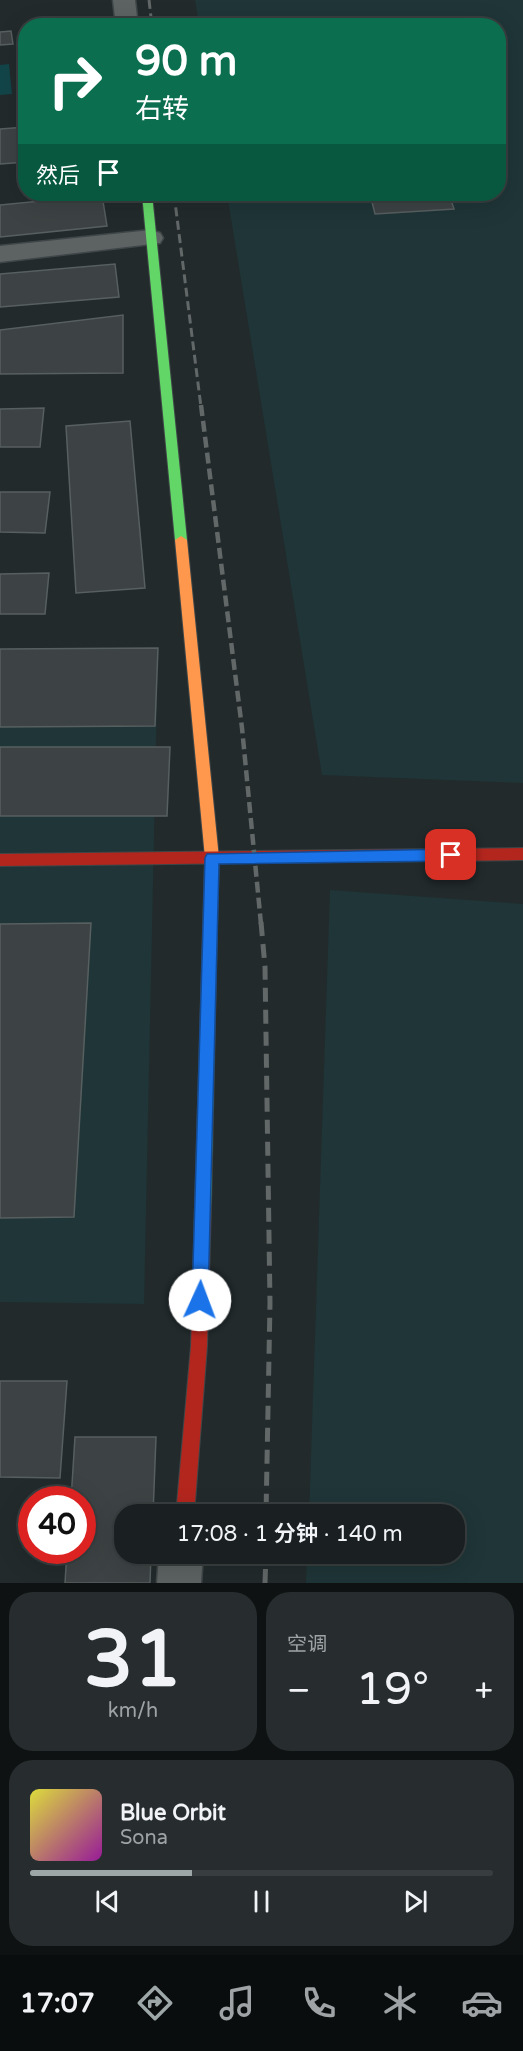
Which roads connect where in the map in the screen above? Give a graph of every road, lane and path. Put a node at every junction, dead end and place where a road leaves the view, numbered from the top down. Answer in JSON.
{"nodes":[{"id":1,"x":124,"y":0,"type":"edge"},
{"id":2,"x":126,"y":18,"type":"edge"},
{"id":3,"x":148,"y":201,"type":"edge"},
{"id":4,"x":151,"y":238,"type":"junction"},
{"id":5,"x":0,"y":254,"type":"edge"},
{"id":6,"x":523,"y":854,"type":"edge"},
{"id":7,"x":212,"y":858,"type":"junction"},
{"id":8,"x":0,"y":860,"type":"edge"},
{"id":9,"x":186,"y":1504,"type":"edge"},
{"id":10,"x":180,"y":1564,"type":"edge"},
{"id":11,"x":179,"y":1583,"type":"edge"}],
"edges":[{"from":1,"to":2,"type":"street"},
{"from":3,"to":4,"type":"street"},
{"from":4,"to":5,"type":"street"},
{"from":4,"to":7,"type":"street"},
{"from":6,"to":7,"type":"street"},
{"from":7,"to":8,"type":"street"},
{"from":7,"to":9,"type":"street"},
{"from":10,"to":11,"type":"street"}]}
